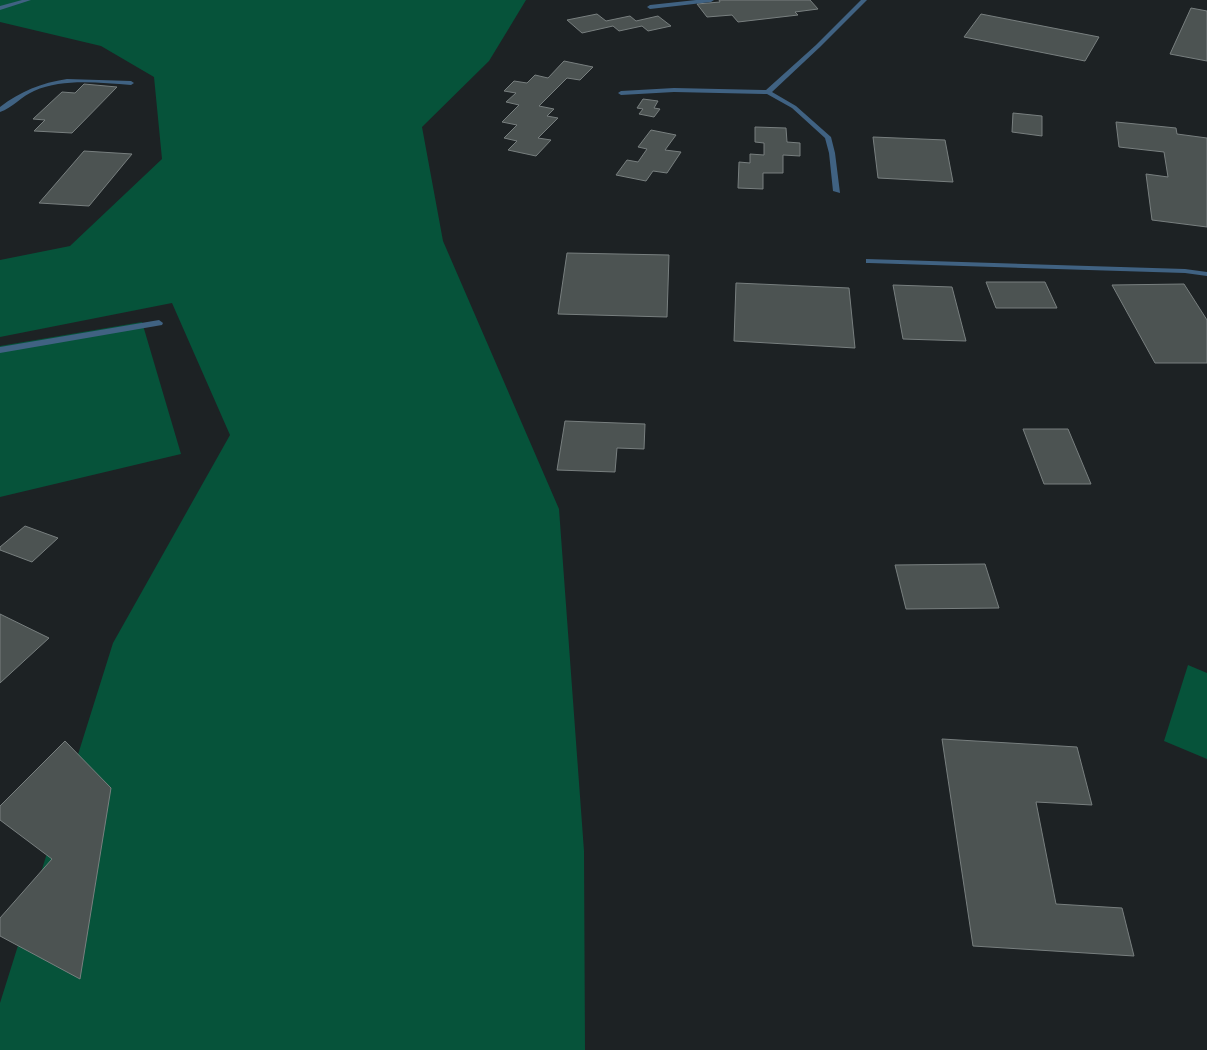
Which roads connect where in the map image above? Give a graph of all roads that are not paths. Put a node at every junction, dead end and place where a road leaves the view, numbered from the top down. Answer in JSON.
{"nodes":[{"id":1,"x":28,"y":0,"type":"edge"},
{"id":2,"x":711,"y":0,"type":"edge"},
{"id":3,"x":864,"y":0,"type":"edge"},
{"id":4,"x":650,"y":7,"type":"dead end"},
{"id":5,"x":0,"y":8,"type":"edge"},
{"id":6,"x":131,"y":83,"type":"dead end"},
{"id":7,"x":768,"y":92,"type":"junction"},
{"id":8,"x":621,"y":93,"type":"dead end"},
{"id":9,"x":0,"y":110,"type":"edge"},
{"id":10,"x":837,"y":191,"type":"dead end"},
{"id":11,"x":869,"y":261,"type":"dead end"},
{"id":12,"x":1207,"y":274,"type":"edge"},
{"id":13,"x":159,"y":323,"type":"dead end"},
{"id":14,"x":0,"y":350,"type":"edge"}],
"edges":[{"from":1,"to":5,"type":"street"},
{"from":2,"to":4,"type":"street"},
{"from":3,"to":7,"type":"street"},
{"from":6,"to":9,"type":"street"},
{"from":7,"to":8,"type":"street"},
{"from":7,"to":10,"type":"street"},
{"from":11,"to":12,"type":"street"},
{"from":13,"to":14,"type":"street"}]}
